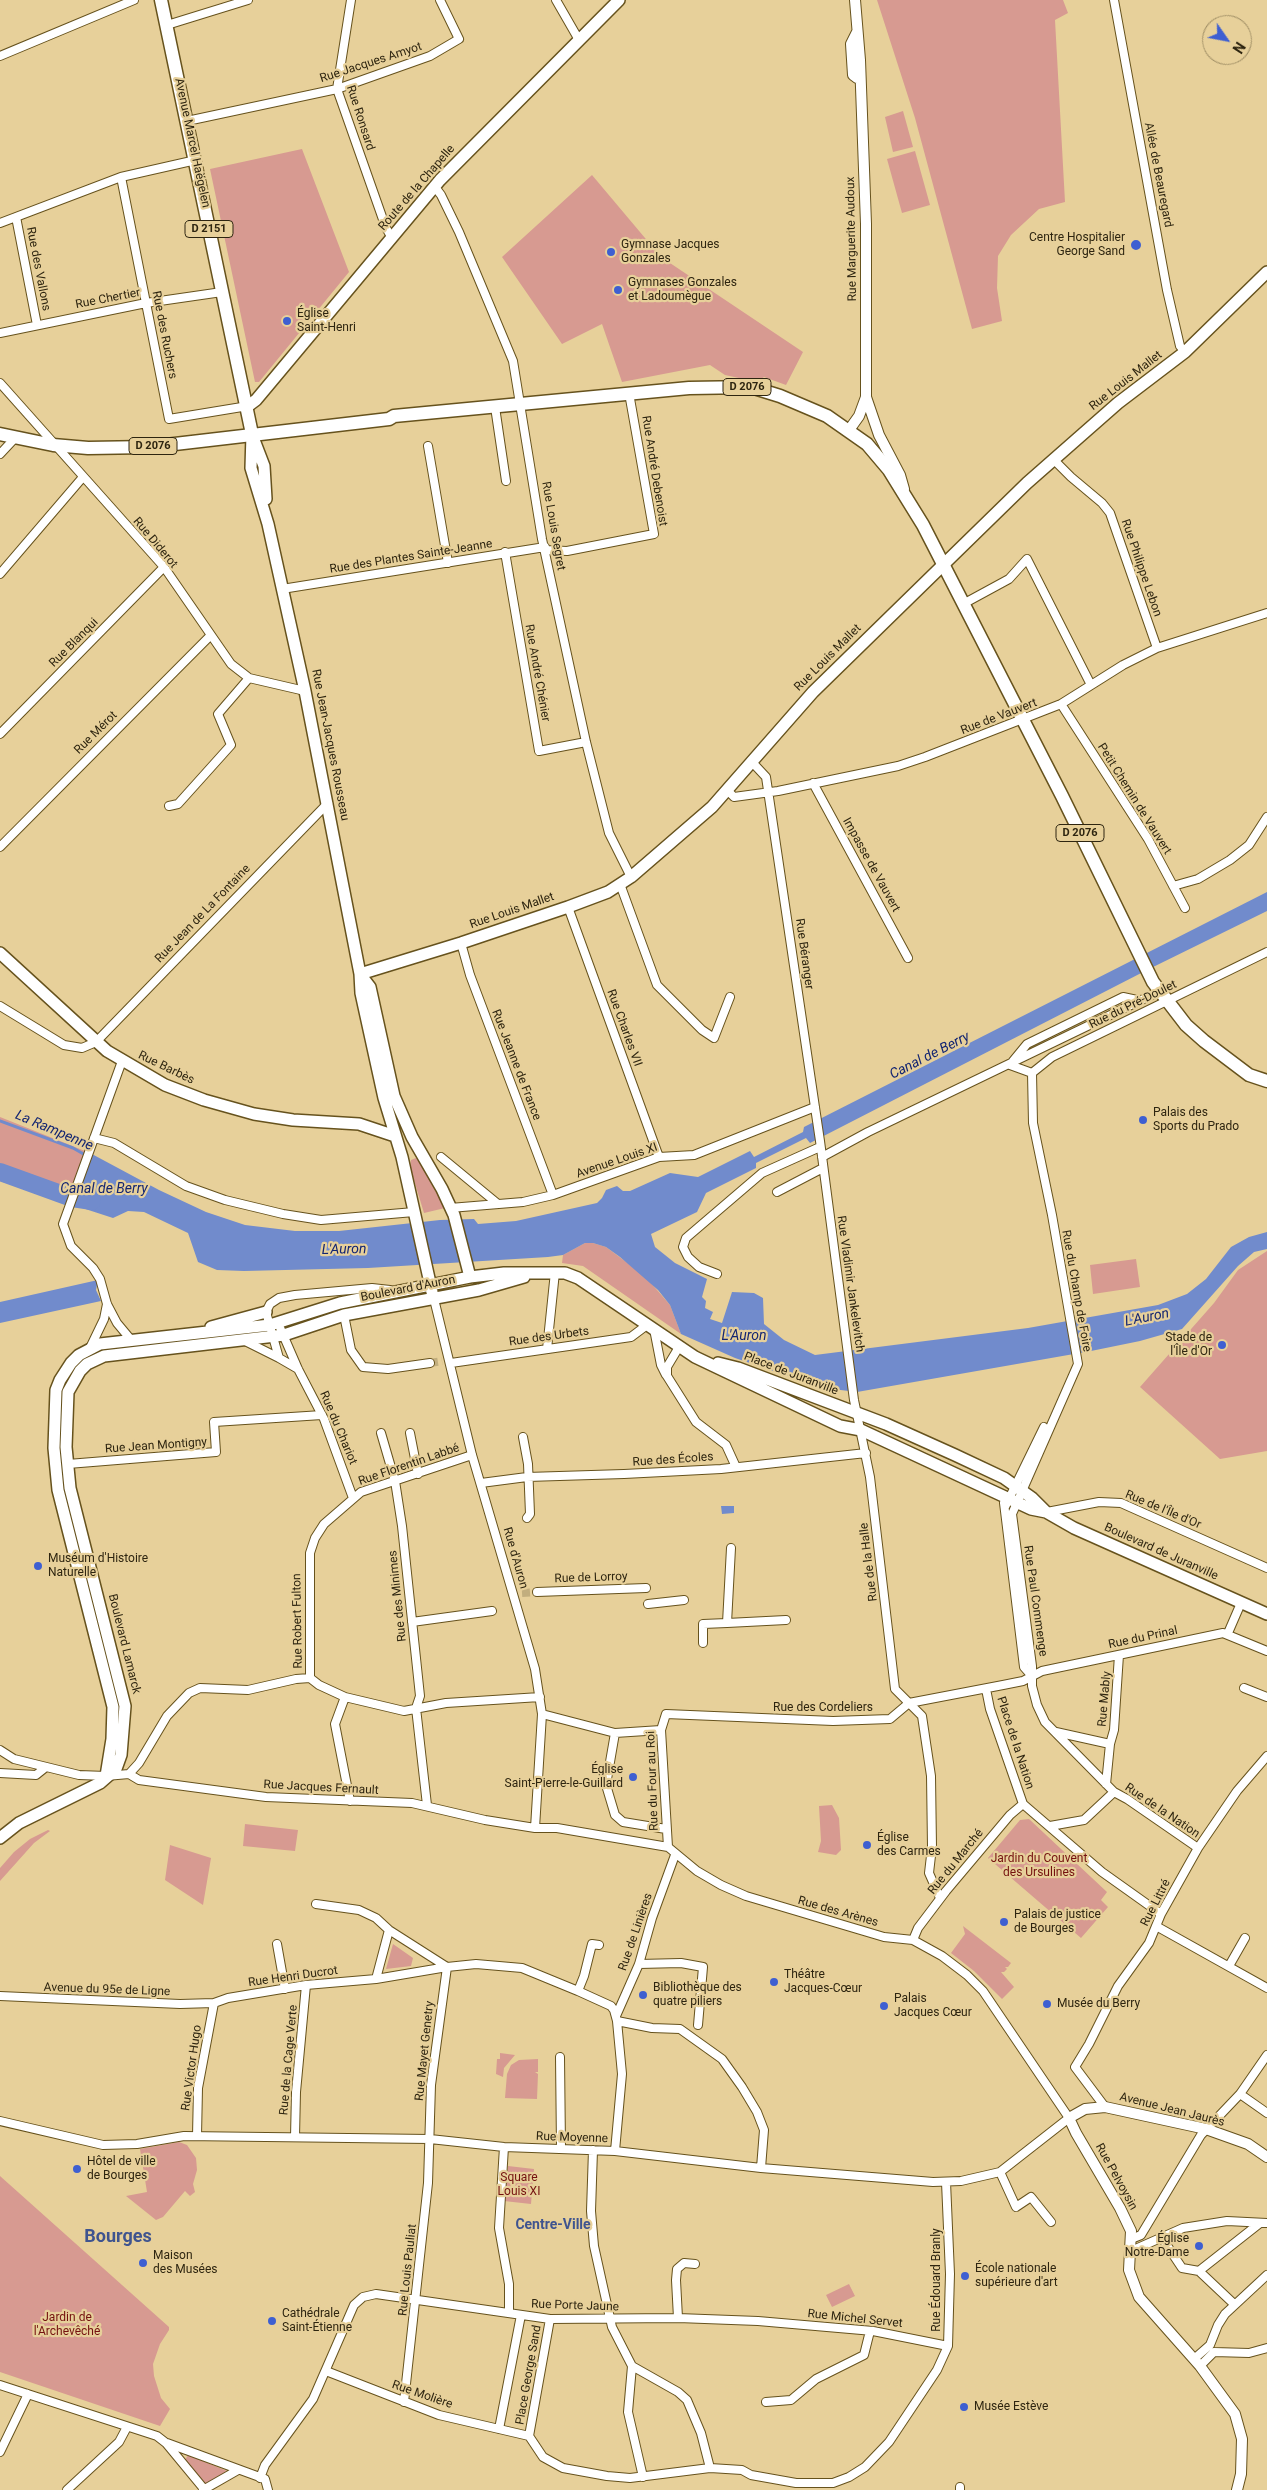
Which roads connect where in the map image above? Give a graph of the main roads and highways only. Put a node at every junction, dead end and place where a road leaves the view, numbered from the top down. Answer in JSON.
{"nodes":[{"id":1,"x":161,"y":0,"type":"edge"},
{"id":2,"x":619,"y":0,"type":"edge"},
{"id":3,"x":1267,"y":272,"type":"edge"},
{"id":4,"x":248,"y":406,"type":"junction"},
{"id":5,"x":0,"y":434,"type":"edge"},
{"id":6,"x":252,"y":434,"type":"junction"},
{"id":7,"x":7,"y":443,"type":"edge"},
{"id":8,"x":942,"y":564,"type":"junction"},
{"id":9,"x":0,"y":953,"type":"edge"},
{"id":10,"x":360,"y":974,"type":"junction"},
{"id":11,"x":1267,"y":1081,"type":"edge"},
{"id":12,"x":399,"y":1108,"type":"junction"},
{"id":13,"x":386,"y":1123,"type":"junction"},
{"id":14,"x":421,"y":1152,"type":"junction"},
{"id":15,"x":402,"y":1157,"type":"junction"},
{"id":16,"x":538,"y":1273,"type":"junction"},
{"id":17,"x":470,"y":1277,"type":"junction"},
{"id":18,"x":431,"y":1286,"type":"junction"},
{"id":19,"x":439,"y":1297,"type":"junction"},
{"id":20,"x":266,"y":1312,"type":"road end"},
{"id":21,"x":276,"y":1330,"type":"junction"},
{"id":22,"x":178,"y":1336,"type":"junction"},
{"id":23,"x":695,"y":1357,"type":"junction"},
{"id":24,"x":1018,"y":1488,"type":"joint"},
{"id":25,"x":1008,"y":1502,"type":"joint"},
{"id":26,"x":1046,"y":1512,"type":"junction"},
{"id":27,"x":1267,"y":1614,"type":"edge"},
{"id":28,"x":106,"y":1776,"type":"junction"},
{"id":29,"x":0,"y":1838,"type":"edge"}],
"edges":[{"from":1,"to":4,"type":"main road","name":"Avenue Marcel Haëgelen","number":"D 2151"},
{"from":2,"to":4,"type":"main road","name":"Route de la Chapelle"},
{"from":3,"to":8,"type":"main road","name":"Rue Louis Mallet"},
{"from":4,"to":6,"type":"main road","name":"Avenue Marcel Haëgelen","number":"D 2151"},
{"from":5,"to":7,"type":"main road","number":"D 2076"},
{"from":6,"to":7,"type":"main road","number":"D 2076"},
{"from":6,"to":8,"type":"main road","number":"D 2076"},
{"from":6,"to":10,"type":"main road","name":"Rue Jean-Jacques Rousseau"},
{"from":8,"to":10,"type":"main road","name":"Rue Louis Mallet"},
{"from":8,"to":11,"type":"main road","number":"D 2076"},
{"from":9,"to":13,"type":"main road","name":"Rue Barbès"},
{"from":10,"to":12,"type":"main road","name":"Rue Jean-Jacques Rousseau"},
{"from":10,"to":13,"type":"main road","name":"Rue Jean-Jacques Rousseau"},
{"from":12,"to":13,"type":"main road"},
{"from":12,"to":14,"type":"main road","name":"Rue Jean-Jacques Rousseau"},
{"from":13,"to":14,"type":"main road","name":"Rue Jean-Jacques Rousseau"},
{"from":13,"to":15,"type":"main road","name":"Rue Jean-Jacques Rousseau"},
{"from":14,"to":15,"type":"main road"},
{"from":14,"to":17,"type":"main road","name":"Rue Jean-Jacques Rousseau"},
{"from":15,"to":18,"type":"main road","name":"Rue Jean-Jacques Rousseau"},
{"from":16,"to":17,"type":"main road","name":"Boulevard d'Auron"},
{"from":16,"to":19,"type":"main road","name":"Boulevard d'Auron"},
{"from":16,"to":23,"type":"main road","name":"Boulevard d'Auron"},
{"from":17,"to":18,"type":"main road","name":"Boulevard d'Auron"},
{"from":17,"to":19,"type":"main road"},
{"from":18,"to":19,"type":"main road","name":"Rue Jean-Jacques Rousseau"},
{"from":18,"to":21,"type":"main road","name":"Boulevard d'Auron"},
{"from":19,"to":21,"type":"main road","name":"Boulevard d'Auron"},
{"from":20,"to":22,"type":"main road","name":"Boulevard Lamarck"},
{"from":21,"to":22,"type":"main road","name":"Boulevard Lamarck"},
{"from":21,"to":28,"type":"main road","name":"Boulevard Lamarck"},
{"from":22,"to":28,"type":"main road","name":"Boulevard Lamarck"},
{"from":23,"to":24,"type":"main road","name":"Place de Juranville"},
{"from":23,"to":25,"type":"main road","name":"Place de Juranville"},
{"from":24,"to":26,"type":"main road","name":"Boulevard de Juranville"},
{"from":25,"to":26,"type":"main road","name":"Boulevard de Juranville"},
{"from":26,"to":27,"type":"main road","name":"Boulevard de Juranville"},
{"from":28,"to":29,"type":"main road"}]}
